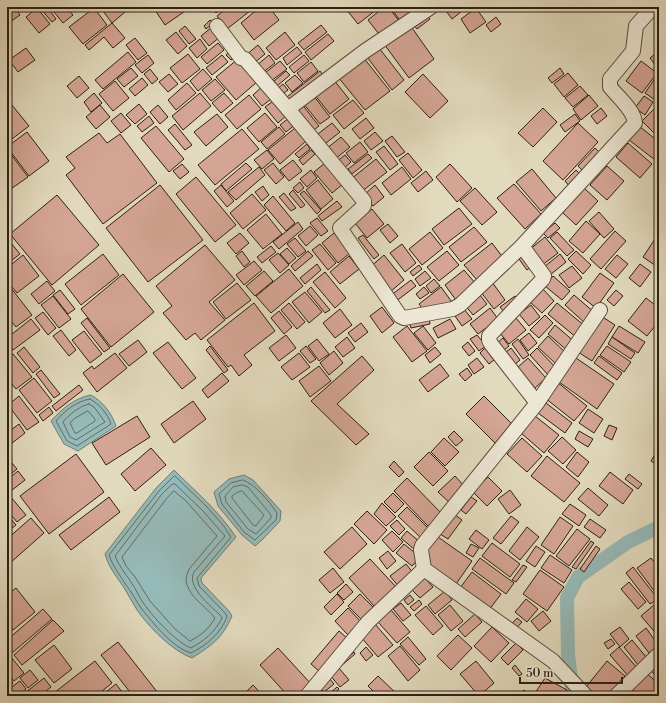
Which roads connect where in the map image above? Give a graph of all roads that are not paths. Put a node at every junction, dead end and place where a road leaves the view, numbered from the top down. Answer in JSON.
{"nodes":[{"id":1,"x":431,"y":7,"type":"edge"},
{"id":2,"x":653,"y":7,"type":"edge"},
{"id":3,"x":217,"y":26,"type":"dead end"},
{"id":4,"x":288,"y":110,"type":"junction"},
{"id":5,"x":522,"y":246,"type":"junction"},
{"id":6,"x":600,"y":310,"type":"dead end"},
{"id":7,"x":537,"y":403,"type":"junction"},
{"id":8,"x":424,"y":569,"type":"junction"},
{"id":9,"x":659,"y":654,"type":"edge"},
{"id":10,"x":307,"y":696,"type":"edge"},
{"id":11,"x":586,"y":696,"type":"edge"},
{"id":12,"x":616,"y":696,"type":"edge"}],
"edges":[{"from":1,"to":4,"type":"street"},
{"from":2,"to":5,"type":"street"},
{"from":3,"to":4,"type":"street"},
{"from":4,"to":5,"type":"street"},
{"from":5,"to":7,"type":"street"},
{"from":6,"to":7,"type":"street"},
{"from":7,"to":8,"type":"street"},
{"from":8,"to":10,"type":"street"},
{"from":8,"to":11,"type":"street"},
{"from":9,"to":12,"type":"street"}]}
